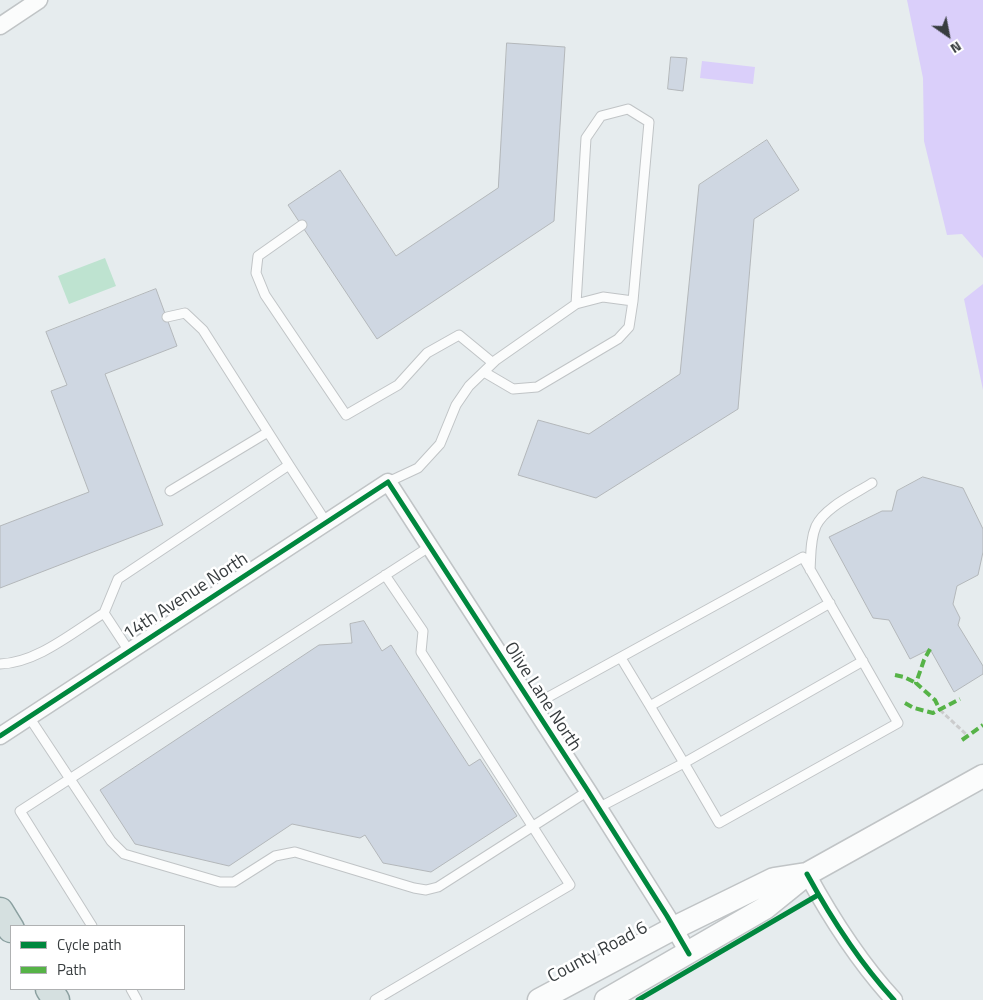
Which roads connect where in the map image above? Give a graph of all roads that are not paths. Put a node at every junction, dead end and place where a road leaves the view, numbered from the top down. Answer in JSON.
{"nodes":[{"id":1,"x":39,"y":0,"type":"edge"},
{"id":2,"x":0,"y":26,"type":"edge"},
{"id":3,"x":302,"y":226,"type":"dead end"},
{"id":4,"x":633,"y":301,"type":"junction"},
{"id":5,"x":576,"y":304,"type":"junction"},
{"id":6,"x":167,"y":317,"type":"dead end"},
{"id":7,"x":493,"y":363,"type":"junction"},
{"id":8,"x":484,"y":372,"type":"junction"},
{"id":9,"x":268,"y":432,"type":"junction"},
{"id":10,"x":289,"y":465,"type":"junction"},
{"id":11,"x":388,"y":482,"type":"junction"},
{"id":12,"x":872,"y":483,"type":"dead end"},
{"id":13,"x":170,"y":491,"type":"dead end"},
{"id":14,"x":326,"y":522,"type":"junction"},
{"id":15,"x":429,"y":547,"type":"junction"},
{"id":16,"x":810,"y":570,"type":"junction"},
{"id":17,"x":385,"y":575,"type":"junction"},
{"id":18,"x":830,"y":604,"type":"junction"},
{"id":19,"x":104,"y":613,"type":"junction"},
{"id":20,"x":129,"y":652,"type":"junction"},
{"id":21,"x":621,"y":658,"type":"junction"},
{"id":22,"x":863,"y":662,"type":"junction"},
{"id":23,"x":0,"y":664,"type":"edge"},
{"id":24,"x":532,"y":706,"type":"junction"},
{"id":25,"x":650,"y":706,"type":"junction"},
{"id":26,"x":29,"y":717,"type":"junction"},
{"id":27,"x":0,"y":736,"type":"edge"},
{"id":28,"x":684,"y":763,"type":"junction"},
{"id":29,"x":983,"y":776,"type":"edge"},
{"id":30,"x":70,"y":778,"type":"junction"},
{"id":31,"x":588,"y":791,"type":"junction"},
{"id":32,"x":598,"y":808,"type":"junction"},
{"id":33,"x":532,"y":827,"type":"junction"},
{"id":34,"x":807,"y":874,"type":"junction"},
{"id":35,"x":0,"y":911,"type":"edge"},
{"id":36,"x":91,"y":925,"type":"edge"},
{"id":37,"x":10,"y":927,"type":"edge"},
{"id":38,"x":674,"y":928,"type":"junction"},
{"id":39,"x":689,"y":954,"type":"junction"},
{"id":40,"x":375,"y":1000,"type":"edge"},
{"id":41,"x":539,"y":1000,"type":"edge"},
{"id":42,"x":606,"y":1000,"type":"edge"},
{"id":43,"x":894,"y":1000,"type":"edge"}],
"edges":[{"from":1,"to":2,"type":"street"},
{"from":3,"to":7,"type":"lane"},
{"from":4,"to":5,"type":"lane"},
{"from":4,"to":5,"type":"lane"},
{"from":4,"to":8,"type":"lane"},
{"from":5,"to":7,"type":"lane"},
{"from":6,"to":9,"type":"lane"},
{"from":7,"to":8,"type":"lane"},
{"from":8,"to":11,"type":"lane"},
{"from":9,"to":10,"type":"lane"},
{"from":9,"to":13,"type":"lane"},
{"from":10,"to":14,"type":"lane"},
{"from":10,"to":19,"type":"lane"},
{"from":11,"to":14,"type":"street","name":"14th Avenue North"},
{"from":11,"to":15,"type":"street","name":"Olive Lane North"},
{"from":12,"to":16,"type":"lane"},
{"from":14,"to":20,"type":"street","name":"14th Avenue North"},
{"from":15,"to":17,"type":"lane"},
{"from":15,"to":24,"type":"street","name":"Olive Lane North"},
{"from":16,"to":18,"type":"lane"},
{"from":16,"to":21,"type":"lane"},
{"from":17,"to":30,"type":"lane"},
{"from":17,"to":33,"type":"lane"},
{"from":18,"to":22,"type":"lane"},
{"from":18,"to":25,"type":"lane"},
{"from":19,"to":20,"type":"lane"},
{"from":19,"to":23,"type":"lane"},
{"from":20,"to":26,"type":"street","name":"14th Avenue North"},
{"from":21,"to":24,"type":"lane"},
{"from":21,"to":25,"type":"lane"},
{"from":22,"to":28,"type":"lane"},
{"from":22,"to":28,"type":"lane"},
{"from":24,"to":31,"type":"street","name":"Olive Lane North"},
{"from":25,"to":28,"type":"lane"},
{"from":26,"to":27,"type":"street","name":"14th Avenue North"},
{"from":26,"to":30,"type":"lane"},
{"from":28,"to":32,"type":"lane"},
{"from":29,"to":34,"type":"main road","name":"County Road 6"},
{"from":30,"to":33,"type":"lane"},
{"from":30,"to":36,"type":"lane"},
{"from":31,"to":32,"type":"street","name":"Olive Lane North"},
{"from":31,"to":33,"type":"lane"},
{"from":32,"to":38,"type":"street","name":"Olive Lane North"},
{"from":33,"to":40,"type":"lane"},
{"from":34,"to":38,"type":"main road","name":"County Road 6"},
{"from":34,"to":39,"type":"main road","name":"County Road 6"},
{"from":34,"to":43,"type":"street"},
{"from":35,"to":37,"type":"main road"},
{"from":38,"to":39,"type":"street","name":"Olive Lane North"},
{"from":38,"to":41,"type":"main road","name":"County Road 6"},
{"from":39,"to":42,"type":"main road","name":"County Road 6"}]}
